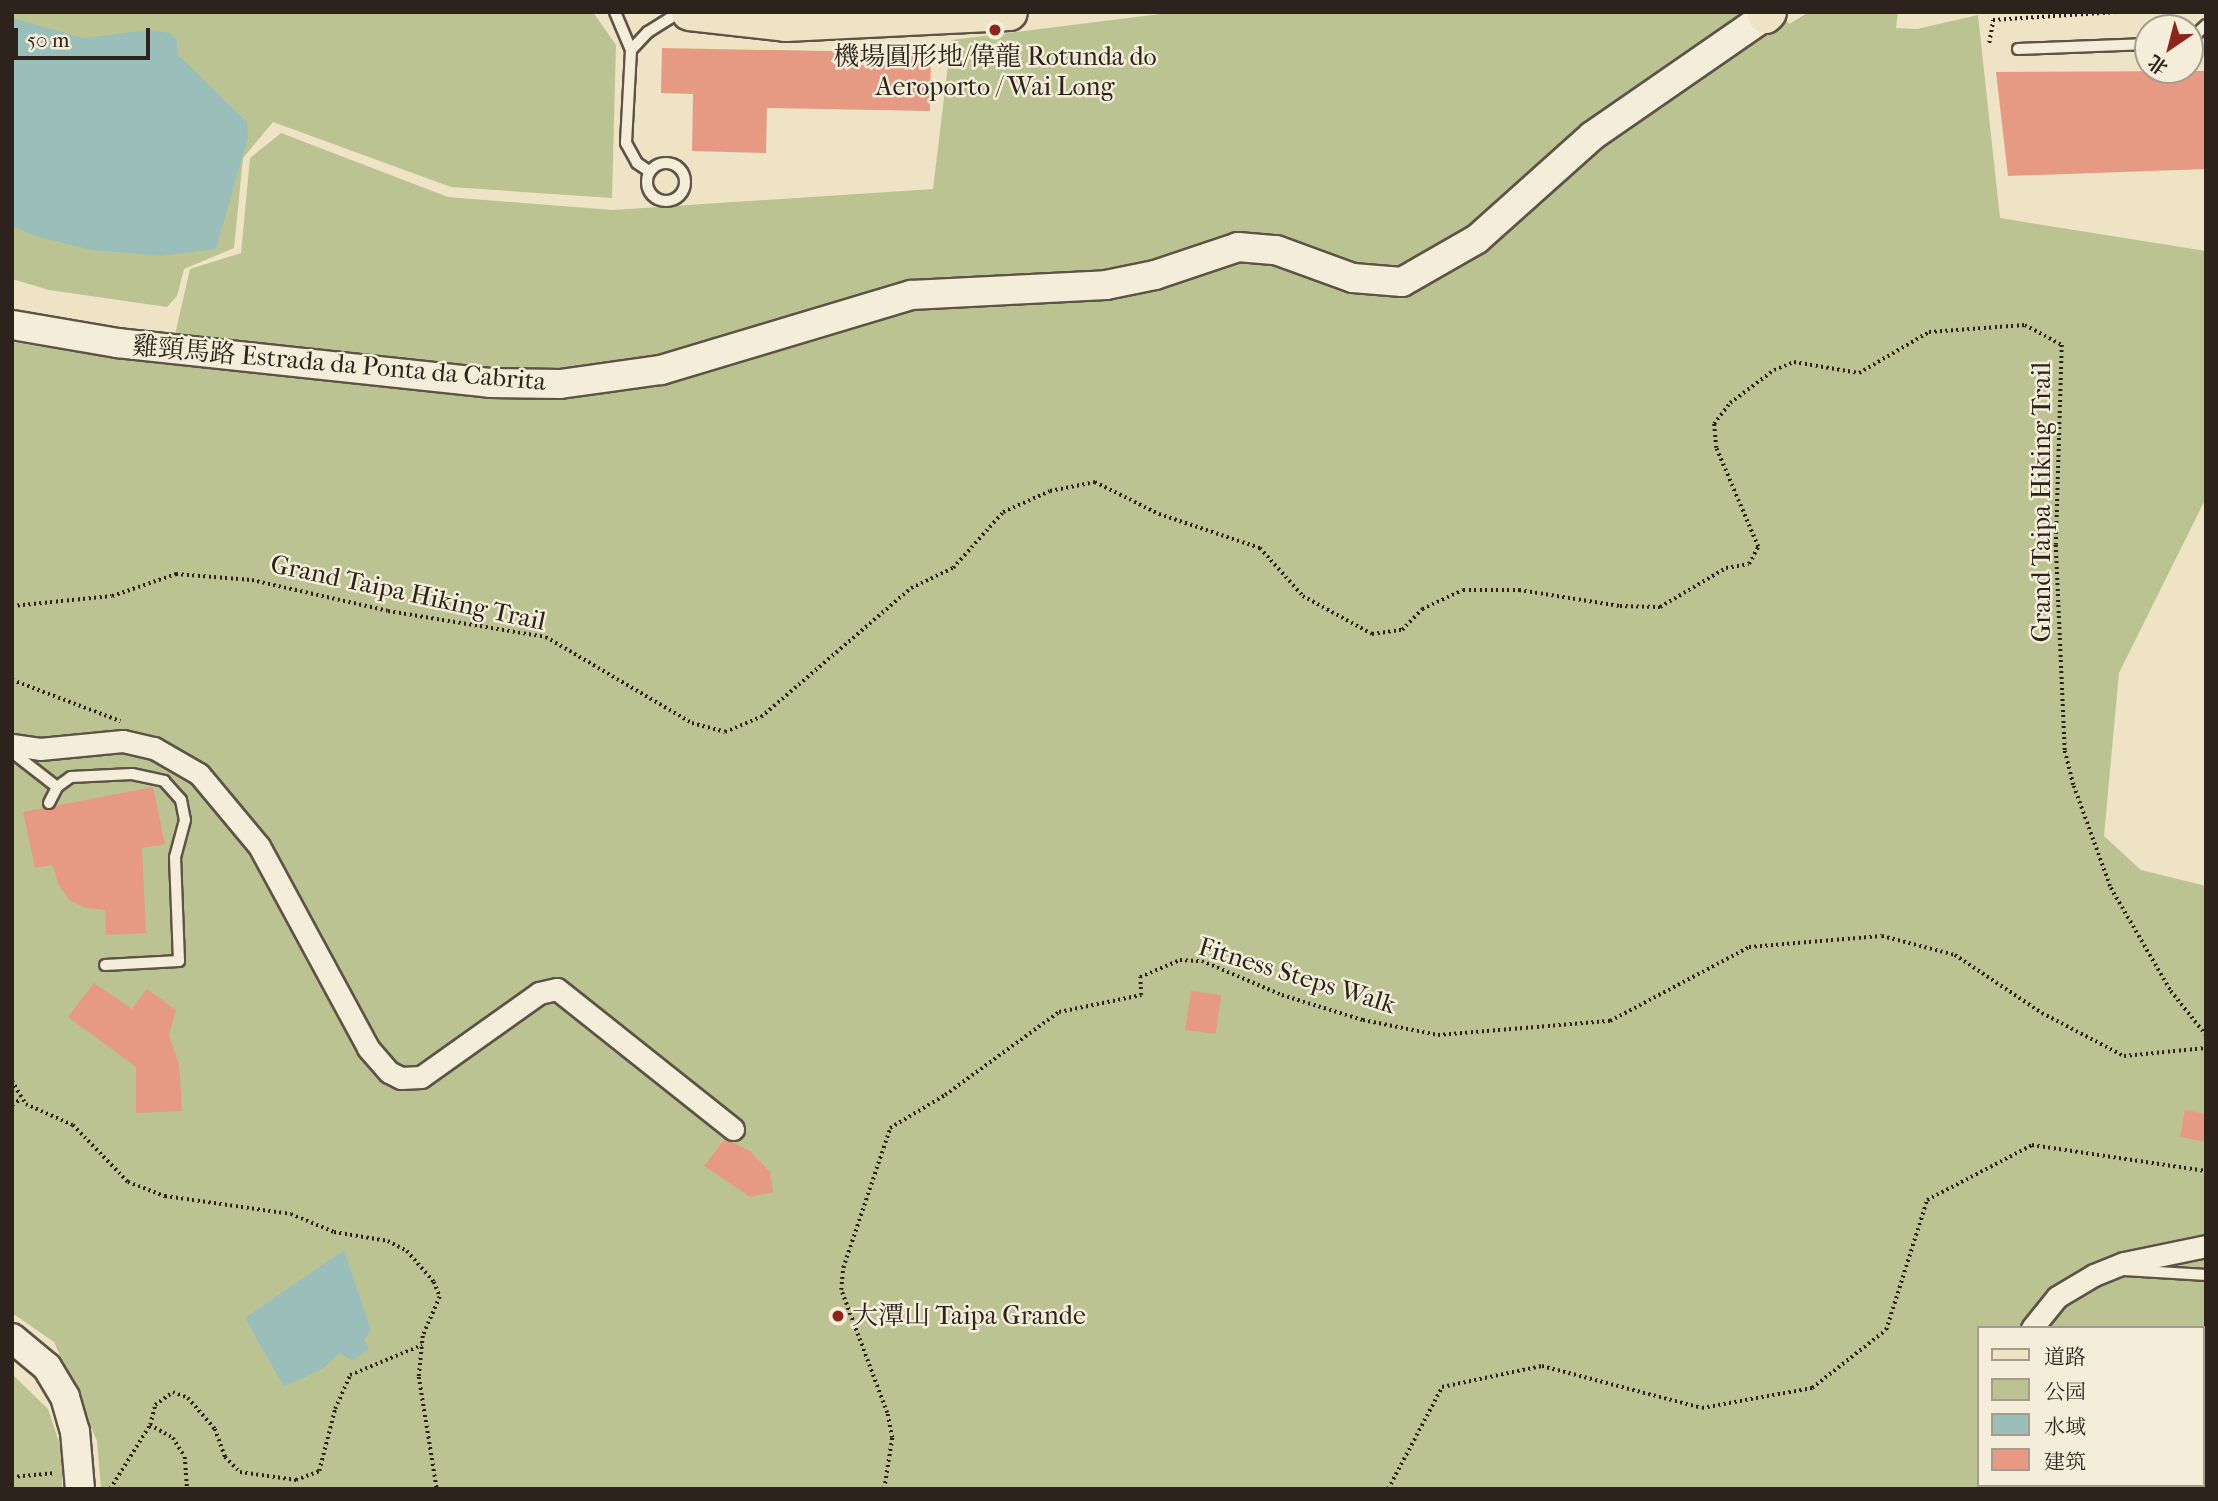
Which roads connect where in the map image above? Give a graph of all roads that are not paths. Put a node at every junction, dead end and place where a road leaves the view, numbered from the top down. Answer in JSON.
{"nodes":[{"id":1,"x":615,"y":12,"type":"edge"},
{"id":2,"x":680,"y":12,"type":"edge"},
{"id":3,"x":689,"y":12,"type":"edge"},
{"id":4,"x":1009,"y":12,"type":"edge"},
{"id":5,"x":1768,"y":13,"type":"edge"},
{"id":6,"x":2134,"y":45,"type":"edge"},
{"id":7,"x":2018,"y":49,"type":"dead end"},
{"id":8,"x":631,"y":50,"type":"junction"},
{"id":9,"x":649,"y":171,"type":"dead end"},
{"id":10,"x":12,"y":325,"type":"edge"},
{"id":11,"x":12,"y":745,"type":"edge"},
{"id":12,"x":12,"y":752,"type":"edge"},
{"id":13,"x":57,"y":787,"type":"junction"},
{"id":14,"x":49,"y":803,"type":"dead end"},
{"id":15,"x":105,"y":965,"type":"dead end"},
{"id":16,"x":733,"y":1129,"type":"dead end"},
{"id":17,"x":2206,"y":1246,"type":"edge"},
{"id":18,"x":2108,"y":1269,"type":"junction"},
{"id":19,"x":2206,"y":1275,"type":"edge"},
{"id":20,"x":2034,"y":1326,"type":"edge"},
{"id":21,"x":12,"y":1338,"type":"edge"},
{"id":22,"x":71,"y":1481,"type":"edge"}],
"edges":[{"from":1,"to":8,"type":"lane"},
{"from":2,"to":8,"type":"lane"},
{"from":3,"to":4,"type":"main road"},
{"from":5,"to":10,"type":"street","name":"雞頸馬路 Estrada da Ponta da Cabrita"},
{"from":6,"to":7,"type":"lane"},
{"from":8,"to":9,"type":"lane"},
{"from":11,"to":16,"type":"street"},
{"from":12,"to":13,"type":"lane"},
{"from":13,"to":14,"type":"lane"},
{"from":13,"to":15,"type":"lane"},
{"from":17,"to":18,"type":"street"},
{"from":18,"to":19,"type":"lane"},
{"from":18,"to":20,"type":"street"},
{"from":21,"to":22,"type":"street"}]}
